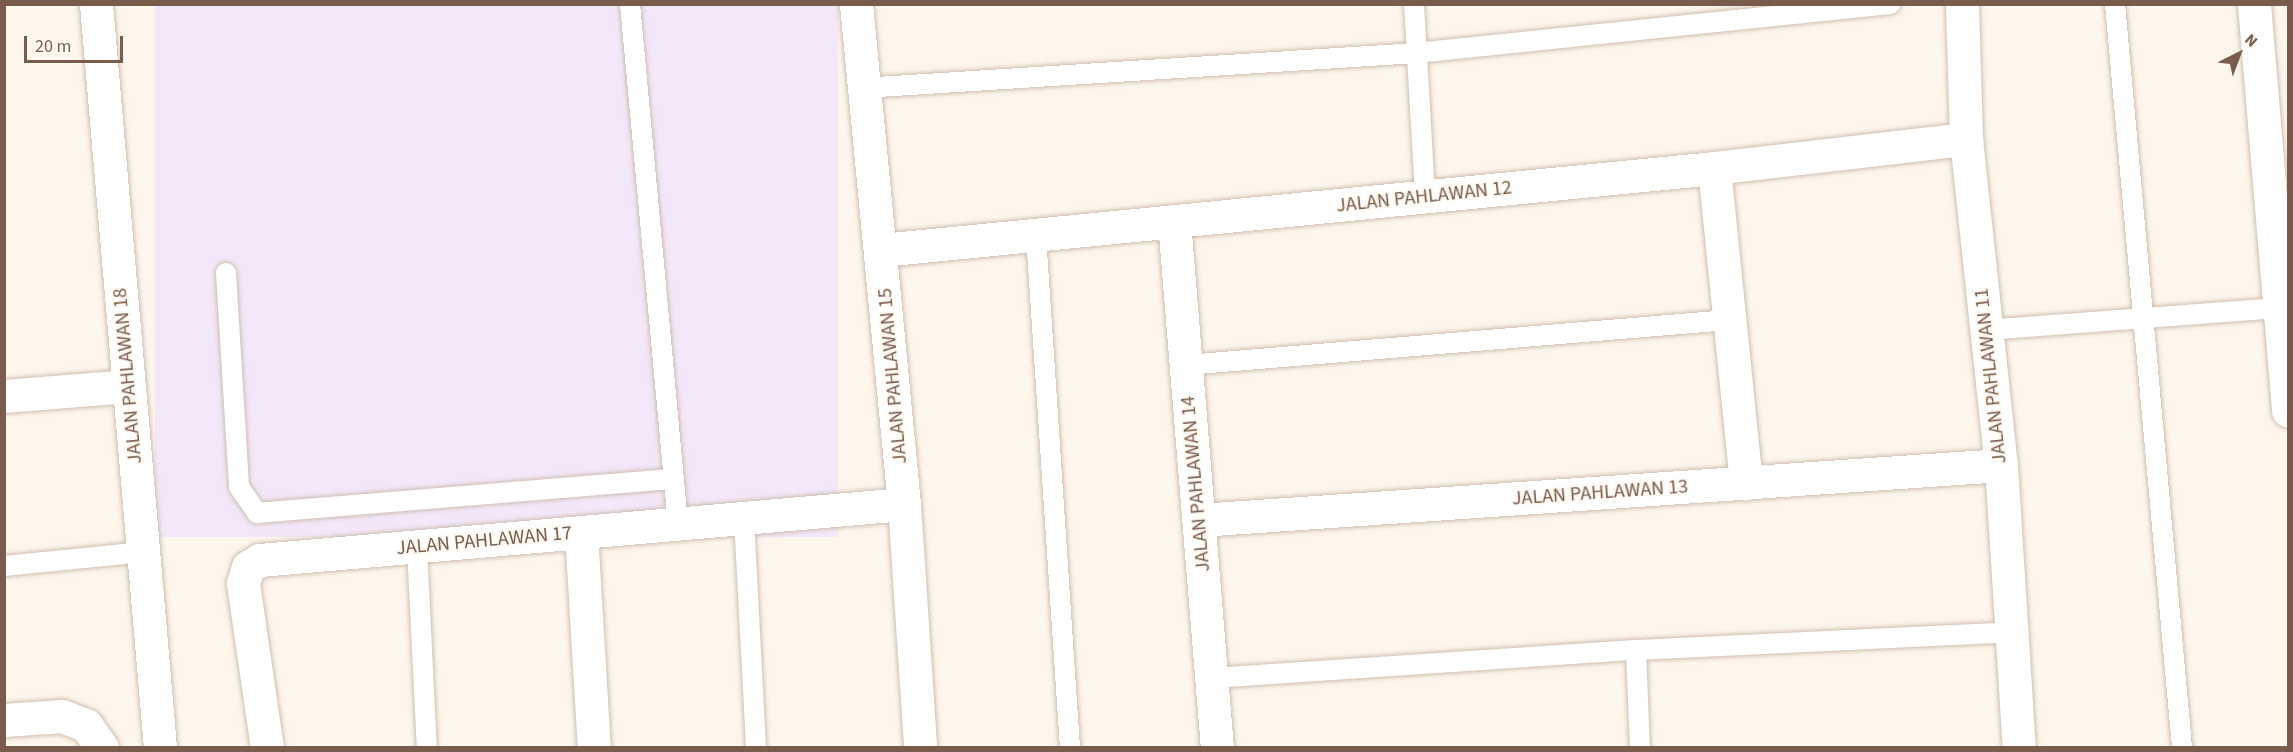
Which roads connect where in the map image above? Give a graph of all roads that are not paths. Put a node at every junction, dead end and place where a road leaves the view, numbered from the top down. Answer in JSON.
{"nodes":[{"id":1,"x":96,"y":4,"type":"edge"},
{"id":2,"x":630,"y":4,"type":"edge"},
{"id":3,"x":856,"y":4,"type":"edge"},
{"id":4,"x":1414,"y":4,"type":"edge"},
{"id":5,"x":1890,"y":4,"type":"edge"},
{"id":6,"x":1962,"y":4,"type":"edge"},
{"id":7,"x":2115,"y":4,"type":"edge"},
{"id":8,"x":2254,"y":4,"type":"edge"},
{"id":9,"x":1416,"y":53,"type":"junction"},
{"id":10,"x":862,"y":88,"type":"junction"},
{"id":11,"x":2278,"y":115,"type":"edge"},
{"id":12,"x":1966,"y":139,"type":"junction"},
{"id":13,"x":1714,"y":168,"type":"junction"},
{"id":14,"x":1425,"y":196,"type":"junction"},
{"id":15,"x":1174,"y":221,"type":"junction"},
{"id":16,"x":1036,"y":234,"type":"junction"},
{"id":17,"x":881,"y":249,"type":"junction"},
{"id":18,"x":226,"y":273,"type":"dead end"},
{"id":19,"x":2278,"y":308,"type":"junction"},
{"id":20,"x":2141,"y":316,"type":"junction"},
{"id":21,"x":1730,"y":320,"type":"junction"},
{"id":22,"x":1986,"y":330,"type":"junction"},
{"id":23,"x":1186,"y":365,"type":"junction"},
{"id":24,"x":128,"y":386,"type":"junction"},
{"id":25,"x":4,"y":396,"type":"edge"},
{"id":26,"x":2289,"y":411,"type":"edge"},
{"id":27,"x":2001,"y":465,"type":"junction"},
{"id":28,"x":674,"y":479,"type":"junction"},
{"id":29,"x":1746,"y":483,"type":"junction"},
{"id":30,"x":904,"y":504,"type":"junction"},
{"id":31,"x":744,"y":518,"type":"junction"},
{"id":32,"x":1198,"y":520,"type":"junction"},
{"id":33,"x":678,"y":524,"type":"junction"},
{"id":34,"x":581,"y":532,"type":"junction"},
{"id":35,"x":417,"y":547,"type":"junction"},
{"id":36,"x":144,"y":552,"type":"junction"},
{"id":37,"x":4,"y":566,"type":"edge"},
{"id":38,"x":2013,"y":632,"type":"junction"},
{"id":39,"x":1636,"y":650,"type":"junction"},
{"id":40,"x":1211,"y":678,"type":"junction"},
{"id":41,"x":4,"y":720,"type":"edge"},
{"id":42,"x":102,"y":747,"type":"edge"},
{"id":43,"x":160,"y":747,"type":"edge"},
{"id":44,"x":267,"y":747,"type":"edge"},
{"id":45,"x":427,"y":747,"type":"edge"},
{"id":46,"x":594,"y":747,"type":"edge"},
{"id":47,"x":756,"y":747,"type":"edge"},
{"id":48,"x":921,"y":747,"type":"edge"},
{"id":49,"x":1070,"y":747,"type":"edge"},
{"id":50,"x":1217,"y":747,"type":"edge"},
{"id":51,"x":1640,"y":747,"type":"edge"},
{"id":52,"x":2019,"y":747,"type":"edge"},
{"id":53,"x":2182,"y":747,"type":"edge"}],
"edges":[{"from":1,"to":24,"type":"street","name":"JALAN PAHLAWAN 18"},
{"from":2,"to":28,"type":"lane"},
{"from":3,"to":10,"type":"street","name":"JALAN PAHLAWAN 15"},
{"from":4,"to":9,"type":"lane"},
{"from":5,"to":9,"type":"lane"},
{"from":6,"to":12,"type":"street","name":"JALAN PAHLAWAN 11"},
{"from":7,"to":20,"type":"lane"},
{"from":8,"to":11,"type":"street"},
{"from":9,"to":10,"type":"lane"},
{"from":9,"to":14,"type":"lane"},
{"from":10,"to":17,"type":"street","name":"JALAN PAHLAWAN 15"},
{"from":11,"to":19,"type":"street"},
{"from":12,"to":13,"type":"street","name":"JALAN PAHLAWAN 12"},
{"from":12,"to":22,"type":"street","name":"JALAN PAHLAWAN 11"},
{"from":13,"to":14,"type":"street","name":"JALAN PAHLAWAN 12"},
{"from":13,"to":21,"type":"street"},
{"from":14,"to":15,"type":"street","name":"JALAN PAHLAWAN 12"},
{"from":15,"to":16,"type":"street","name":"JALAN PAHLAWAN 12"},
{"from":15,"to":23,"type":"street","name":"JALAN PAHLAWAN 14"},
{"from":16,"to":17,"type":"street","name":"JALAN PAHLAWAN 12"},
{"from":16,"to":49,"type":"lane"},
{"from":17,"to":30,"type":"street","name":"JALAN PAHLAWAN 15"},
{"from":18,"to":28,"type":"lane"},
{"from":19,"to":20,"type":"lane"},
{"from":19,"to":26,"type":"street"},
{"from":20,"to":22,"type":"lane"},
{"from":20,"to":53,"type":"lane"},
{"from":21,"to":23,"type":"lane"},
{"from":21,"to":29,"type":"street"},
{"from":22,"to":27,"type":"street","name":"JALAN PAHLAWAN 11"},
{"from":23,"to":32,"type":"street","name":"JALAN PAHLAWAN 14"},
{"from":24,"to":25,"type":"street"},
{"from":24,"to":36,"type":"street","name":"JALAN PAHLAWAN 18"},
{"from":27,"to":29,"type":"street","name":"JALAN PAHLAWAN 13"},
{"from":27,"to":38,"type":"street","name":"JALAN PAHLAWAN 11"},
{"from":28,"to":33,"type":"lane"},
{"from":29,"to":32,"type":"street","name":"JALAN PAHLAWAN 13"},
{"from":30,"to":31,"type":"street","name":"JALAN PAHLAWAN 17"},
{"from":30,"to":48,"type":"street","name":"JALAN PAHLAWAN 15"},
{"from":31,"to":33,"type":"street","name":"JALAN PAHLAWAN 17"},
{"from":31,"to":47,"type":"lane"},
{"from":32,"to":40,"type":"street","name":"JALAN PAHLAWAN 14"},
{"from":33,"to":34,"type":"street","name":"JALAN PAHLAWAN 17"},
{"from":34,"to":35,"type":"street","name":"JALAN PAHLAWAN 17"},
{"from":34,"to":46,"type":"street"},
{"from":35,"to":44,"type":"street","name":"JALAN PAHLAWAN 17"},
{"from":35,"to":45,"type":"lane"},
{"from":36,"to":37,"type":"lane"},
{"from":36,"to":43,"type":"street","name":"JALAN PAHLAWAN 18"},
{"from":38,"to":39,"type":"lane"},
{"from":38,"to":52,"type":"street","name":"JALAN PAHLAWAN 11"},
{"from":39,"to":40,"type":"lane"},
{"from":39,"to":51,"type":"lane"},
{"from":40,"to":50,"type":"street","name":"JALAN PAHLAWAN 14"},
{"from":41,"to":42,"type":"street"}]}
